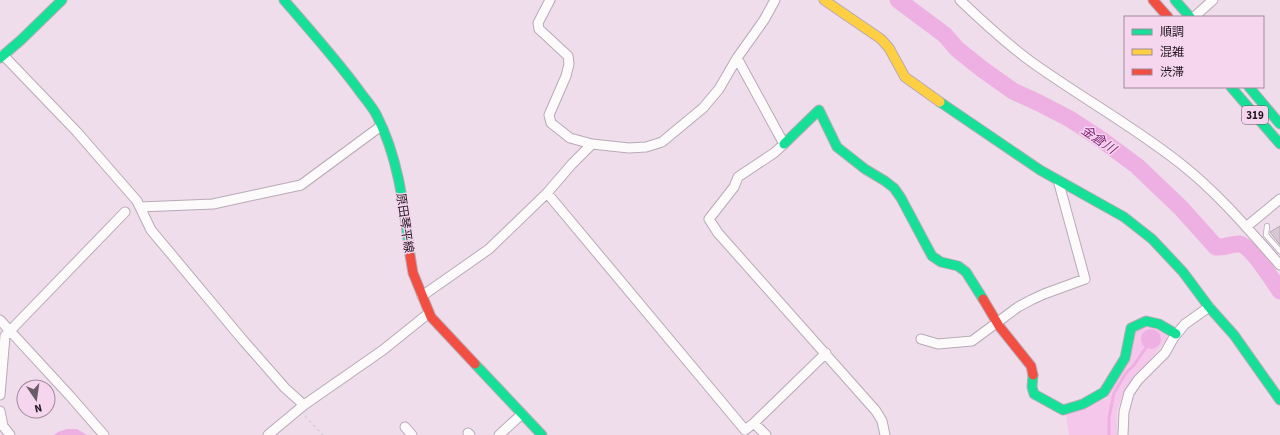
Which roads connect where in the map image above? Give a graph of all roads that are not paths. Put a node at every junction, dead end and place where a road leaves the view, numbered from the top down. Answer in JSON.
{"nodes":[{"id":1,"x":62,"y":0,"type":"edge"},
{"id":2,"x":550,"y":0,"type":"edge"},
{"id":3,"x":775,"y":0,"type":"edge"},
{"id":4,"x":824,"y":0,"type":"edge"},
{"id":5,"x":960,"y":0,"type":"edge"},
{"id":6,"x":1153,"y":0,"type":"edge"},
{"id":7,"x":1175,"y":0,"type":"edge"},
{"id":8,"x":1213,"y":0,"type":"edge"},
{"id":9,"x":286,"y":1,"type":"edge"},
{"id":10,"x":1167,"y":16,"type":"edge"},
{"id":11,"x":1189,"y":16,"type":"edge"},
{"id":12,"x":1195,"y":16,"type":"edge"},
{"id":13,"x":2,"y":56,"type":"edge"},
{"id":14,"x":737,"y":58,"type":"junction"},
{"id":15,"x":1232,"y":88,"type":"edge"},
{"id":16,"x":1250,"y":88,"type":"edge"},
{"id":17,"x":1280,"y":124,"type":"edge"},
{"id":18,"x":381,"y":126,"type":"junction"},
{"id":19,"x":592,"y":144,"type":"junction"},
{"id":20,"x":784,"y":144,"type":"junction"},
{"id":21,"x":1280,"y":144,"type":"edge"},
{"id":22,"x":1058,"y":180,"type":"junction"},
{"id":23,"x":547,"y":192,"type":"junction"},
{"id":24,"x":1280,"y":199,"type":"edge"},
{"id":25,"x":140,"y":207,"type":"junction"},
{"id":26,"x":125,"y":212,"type":"dead end"},
{"id":27,"x":1267,"y":226,"type":"dead end"},
{"id":28,"x":1246,"y":227,"type":"junction"},
{"id":29,"x":1280,"y":251,"type":"edge"},
{"id":30,"x":1280,"y":265,"type":"edge"},
{"id":31,"x":422,"y":296,"type":"junction"},
{"id":32,"x":1209,"y":307,"type":"junction"},
{"id":33,"x":429,"y":313,"type":"junction"},
{"id":34,"x":0,"y":320,"type":"edge"},
{"id":35,"x":997,"y":322,"type":"junction"},
{"id":36,"x":10,"y":331,"type":"junction"},
{"id":37,"x":1176,"y":334,"type":"junction"},
{"id":38,"x":921,"y":339,"type":"dead end"},
{"id":39,"x":826,"y":353,"type":"junction"},
{"id":40,"x":0,"y":395,"type":"edge"},
{"id":41,"x":1280,"y":400,"type":"edge"},
{"id":42,"x":302,"y":407,"type":"junction"},
{"id":43,"x":0,"y":411,"type":"edge"},
{"id":44,"x":522,"y":414,"type":"junction"},
{"id":45,"x":754,"y":423,"type":"junction"},
{"id":46,"x":405,"y":427,"type":"dead end"},
{"id":47,"x":10,"y":435,"type":"edge"},
{"id":48,"x":104,"y":435,"type":"edge"},
{"id":49,"x":268,"y":435,"type":"edge"},
{"id":50,"x":412,"y":435,"type":"edge"},
{"id":51,"x":499,"y":435,"type":"edge"},
{"id":52,"x":542,"y":435,"type":"edge"},
{"id":53,"x":766,"y":435,"type":"edge"},
{"id":54,"x":885,"y":435,"type":"edge"},
{"id":55,"x":1123,"y":435,"type":"edge"}],
"edges":[{"from":1,"to":13,"type":"main road"},
{"from":2,"to":19,"type":"street"},
{"from":3,"to":14,"type":"street"},
{"from":4,"to":22,"type":"main road"},
{"from":5,"to":28,"type":"street"},
{"from":6,"to":10,"type":"main road"},
{"from":7,"to":11,"type":"main road"},
{"from":8,"to":12,"type":"street"},
{"from":9,"to":18,"type":"main road","name":"原田琴平線"},
{"from":13,"to":25,"type":"street"},
{"from":14,"to":19,"type":"street"},
{"from":14,"to":20,"type":"street"},
{"from":15,"to":21,"type":"main road","number":"319"},
{"from":16,"to":17,"type":"main road","number":"319"},
{"from":18,"to":25,"type":"street"},
{"from":18,"to":31,"type":"main road","name":"原田琴平線"},
{"from":19,"to":23,"type":"street"},
{"from":20,"to":35,"type":"main road"},
{"from":20,"to":39,"type":"street"},
{"from":22,"to":32,"type":"main road"},
{"from":22,"to":35,"type":"street"},
{"from":23,"to":31,"type":"street"},
{"from":23,"to":45,"type":"street"},
{"from":24,"to":28,"type":"street"},
{"from":25,"to":42,"type":"street"},
{"from":26,"to":36,"type":"street"},
{"from":27,"to":29,"type":"lane"},
{"from":28,"to":30,"type":"street"},
{"from":31,"to":33,"type":"main road","name":"原田琴平線"},
{"from":32,"to":37,"type":"street"},
{"from":32,"to":41,"type":"main road"},
{"from":33,"to":42,"type":"street"},
{"from":33,"to":44,"type":"main road","name":"原田琴平線"},
{"from":34,"to":36,"type":"street"},
{"from":35,"to":37,"type":"main road"},
{"from":35,"to":38,"type":"street"},
{"from":36,"to":40,"type":"street"},
{"from":36,"to":48,"type":"street"},
{"from":37,"to":55,"type":"street"},
{"from":39,"to":45,"type":"street"},
{"from":39,"to":54,"type":"street"},
{"from":42,"to":49,"type":"street"},
{"from":43,"to":47,"type":"street"},
{"from":44,"to":51,"type":"street"},
{"from":44,"to":52,"type":"main road","name":"原田琴平線"},
{"from":45,"to":53,"type":"street"},
{"from":46,"to":50,"type":"street"}]}
